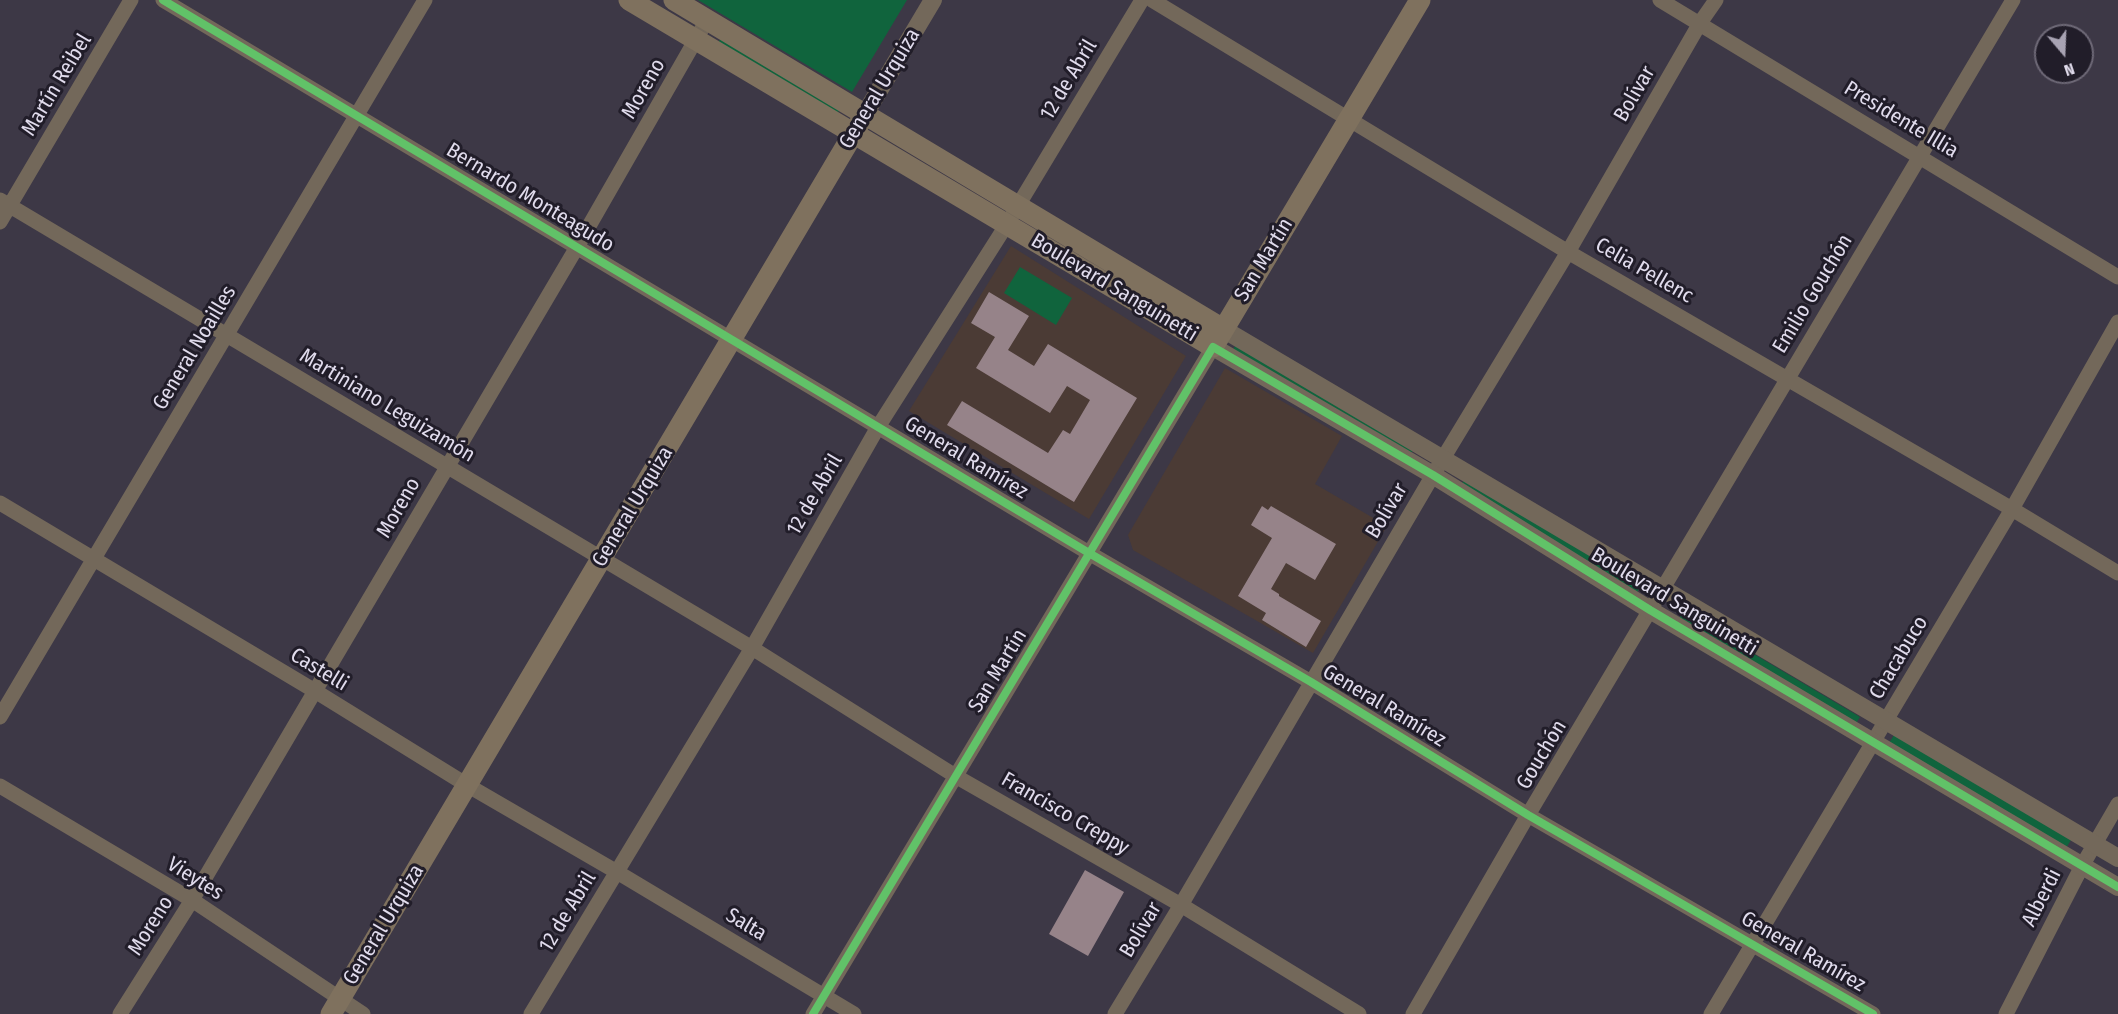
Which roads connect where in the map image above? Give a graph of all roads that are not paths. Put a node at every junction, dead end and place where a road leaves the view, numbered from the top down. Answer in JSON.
{"nodes":[{"id":1,"x":131,"y":0,"type":"edge"},
{"id":2,"x":163,"y":0,"type":"edge"},
{"id":3,"x":425,"y":0,"type":"edge"},
{"id":4,"x":628,"y":0,"type":"edge"},
{"id":5,"x":674,"y":0,"type":"edge"},
{"id":6,"x":933,"y":0,"type":"edge"},
{"id":7,"x":1142,"y":0,"type":"edge"},
{"id":8,"x":1152,"y":0,"type":"edge"},
{"id":9,"x":1420,"y":0,"type":"edge"},
{"id":10,"x":1660,"y":0,"type":"edge"},
{"id":11,"x":1716,"y":0,"type":"edge"},
{"id":12,"x":2013,"y":0,"type":"edge"},
{"id":13,"x":707,"y":20,"type":"junction"},
{"id":14,"x":1700,"y":23,"type":"junction"},
{"id":15,"x":697,"y":41,"type":"junction"},
{"id":16,"x":865,"y":114,"type":"junction"},
{"id":17,"x":357,"y":116,"type":"junction"},
{"id":18,"x":1348,"y":118,"type":"junction"},
{"id":19,"x":853,"y":133,"type":"junction"},
{"id":20,"x":1920,"y":156,"type":"junction"},
{"id":21,"x":5,"y":203,"type":"edge"},
{"id":22,"x":1018,"y":205,"type":"junction"},
{"id":23,"x":0,"y":222,"type":"edge"},
{"id":24,"x":1007,"y":224,"type":"junction"},
{"id":25,"x":577,"y":247,"type":"junction"},
{"id":26,"x":1568,"y":252,"type":"junction"},
{"id":27,"x":2118,"y":278,"type":"edge"},
{"id":28,"x":2118,"y":322,"type":"edge"},
{"id":29,"x":227,"y":335,"type":"junction"},
{"id":30,"x":1218,"y":338,"type":"junction"},
{"id":31,"x":732,"y":339,"type":"junction"},
{"id":32,"x":1787,"y":378,"type":"junction"},
{"id":33,"x":878,"y":427,"type":"junction"},
{"id":34,"x":1443,"y":459,"type":"junction"},
{"id":35,"x":447,"y":467,"type":"junction"},
{"id":36,"x":1433,"y":475,"type":"junction"},
{"id":37,"x":0,"y":503,"type":"edge"},
{"id":38,"x":2012,"y":509,"type":"junction"},
{"id":39,"x":1089,"y":553,"type":"junction"},
{"id":40,"x":94,"y":559,"type":"junction"},
{"id":41,"x":602,"y":559,"type":"junction"},
{"id":42,"x":2118,"y":573,"type":"edge"},
{"id":43,"x":1662,"y":589,"type":"junction"},
{"id":44,"x":1650,"y":610,"type":"junction"},
{"id":45,"x":752,"y":648,"type":"junction"},
{"id":46,"x":1311,"y":682,"type":"junction"},
{"id":47,"x":315,"y":692,"type":"junction"},
{"id":48,"x":0,"y":717,"type":"edge"},
{"id":49,"x":1886,"y":721,"type":"junction"},
{"id":50,"x":1873,"y":741,"type":"junction"},
{"id":51,"x":957,"y":777,"type":"junction"},
{"id":52,"x":467,"y":785,"type":"junction"},
{"id":53,"x":0,"y":786,"type":"edge"},
{"id":54,"x":2118,"y":804,"type":"edge"},
{"id":55,"x":1528,"y":814,"type":"junction"},
{"id":56,"x":2095,"y":844,"type":"junction"},
{"id":57,"x":2118,"y":858,"type":"edge"},
{"id":58,"x":2082,"y":866,"type":"junction"},
{"id":59,"x":617,"y":872,"type":"junction"},
{"id":60,"x":2118,"y":887,"type":"edge"},
{"id":61,"x":192,"y":900,"type":"junction"},
{"id":62,"x":1181,"y":905,"type":"junction"},
{"id":63,"x":1753,"y":943,"type":"junction"},
{"id":64,"x":823,"y":996,"type":"junction"},
{"id":65,"x":335,"y":1006,"type":"edge"},
{"id":66,"x":120,"y":1014,"type":"edge"},
{"id":67,"x":363,"y":1014,"type":"edge"},
{"id":68,"x":531,"y":1014,"type":"edge"},
{"id":69,"x":813,"y":1014,"type":"edge"},
{"id":70,"x":854,"y":1014,"type":"edge"},
{"id":71,"x":1114,"y":1014,"type":"edge"},
{"id":72,"x":1359,"y":1014,"type":"edge"},
{"id":73,"x":1413,"y":1014,"type":"edge"},
{"id":74,"x":1711,"y":1014,"type":"edge"},
{"id":75,"x":1873,"y":1014,"type":"edge"},
{"id":76,"x":2006,"y":1014,"type":"edge"}],
"edges":[{"from":1,"to":21,"type":"street","name":"Martín Reibel"},
{"from":2,"to":17,"type":"street","name":"Bernardo Monteagudo"},
{"from":3,"to":17,"type":"street","name":"General Noailles"},
{"from":4,"to":15,"type":"main road","name":"Boulevard Sanguinetti"},
{"from":5,"to":13,"type":"main road","name":"Boulevard Sanguinetti"},
{"from":6,"to":16,"type":"street","name":"General Urquiza"},
{"from":7,"to":22,"type":"street","name":"12 de Abril"},
{"from":8,"to":18,"type":"street","name":"Celia Pellenc"},
{"from":9,"to":18,"type":"main road","name":"San Martín"},
{"from":10,"to":14,"type":"street","name":"Presidente Illia"},
{"from":11,"to":14,"type":"street","name":"Bolívar"},
{"from":12,"to":20,"type":"street","name":"Emilio Gouchón"},
{"from":13,"to":15,"type":"street","name":"Moreno"},
{"from":13,"to":16,"type":"main road","name":"Boulevard Sanguinetti"},
{"from":14,"to":20,"type":"street","name":"Presidente Illia"},
{"from":14,"to":26,"type":"street","name":"Bolívar"},
{"from":15,"to":19,"type":"main road","name":"Boulevard Sanguinetti"},
{"from":15,"to":25,"type":"street","name":"Moreno"},
{"from":16,"to":19,"type":"main road","name":"General Urquiza"},
{"from":16,"to":22,"type":"main road","name":"Boulevard Sanguinetti"},
{"from":17,"to":25,"type":"street","name":"Bernardo Monteagudo"},
{"from":17,"to":29,"type":"street","name":"General Noailles"},
{"from":18,"to":26,"type":"street","name":"Celia Pellenc"},
{"from":18,"to":30,"type":"main road","name":"San Martín"},
{"from":19,"to":24,"type":"main road","name":"Boulevard Sanguinetti"},
{"from":19,"to":31,"type":"main road","name":"General Urquiza"},
{"from":20,"to":27,"type":"street","name":"Presidente Illia"},
{"from":20,"to":32,"type":"street","name":"Emilio Gouchón"},
{"from":21,"to":23,"type":"street","name":"Martín Reibel"},
{"from":21,"to":29,"type":"street","name":"Martiniano Leguizamón"},
{"from":22,"to":24,"type":"street","name":"12 de Abril"},
{"from":22,"to":30,"type":"main road","name":"Boulevard Sanguinetti"},
{"from":24,"to":30,"type":"main road","name":"Boulevard Sanguinetti"},
{"from":24,"to":33,"type":"street","name":"12 de Abril"},
{"from":25,"to":31,"type":"street","name":"Bernardo Monteagudo"},
{"from":25,"to":35,"type":"street","name":"Moreno"},
{"from":26,"to":32,"type":"street","name":"Celia Pellenc"},
{"from":26,"to":34,"type":"street","name":"Bolívar"},
{"from":28,"to":38,"type":"street","name":"Chacabuco"},
{"from":29,"to":35,"type":"street","name":"Martiniano Leguizamón"},
{"from":29,"to":40,"type":"street","name":"General Noailles"},
{"from":30,"to":34,"type":"street","name":"Boulevard Sanguinetti"},
{"from":30,"to":36,"type":"street","name":"Boulevard Sanguinetti"},
{"from":30,"to":39,"type":"street","name":"San Martín"},
{"from":31,"to":33,"type":"street","name":"Bernardo Monteagudo"},
{"from":31,"to":41,"type":"main road","name":"General Urquiza"},
{"from":32,"to":38,"type":"street","name":"Celia Pellenc"},
{"from":32,"to":43,"type":"street","name":"Emilio Gouchón"},
{"from":33,"to":39,"type":"street","name":"General Ramírez"},
{"from":33,"to":45,"type":"street","name":"12 de Abril"},
{"from":34,"to":36,"type":"street","name":"Bolívar"},
{"from":34,"to":43,"type":"street","name":"Boulevard Sanguinetti"},
{"from":35,"to":41,"type":"street","name":"Martiniano Leguizamón"},
{"from":35,"to":47,"type":"street","name":"Moreno"},
{"from":36,"to":44,"type":"street","name":"Boulevard Sanguinetti"},
{"from":36,"to":46,"type":"street","name":"Bolívar"},
{"from":37,"to":40,"type":"street","name":"Castelli"},
{"from":38,"to":42,"type":"street","name":"Celia Pellenc"},
{"from":38,"to":49,"type":"street","name":"Chacabuco"},
{"from":39,"to":46,"type":"street","name":"General Ramírez"},
{"from":39,"to":51,"type":"street","name":"San Martín"},
{"from":40,"to":47,"type":"street","name":"Castelli"},
{"from":40,"to":48,"type":"street","name":"General Noailles"},
{"from":41,"to":45,"type":"street","name":"Martiniano Leguizamón"},
{"from":41,"to":52,"type":"main road","name":"General Urquiza"},
{"from":43,"to":44,"type":"street","name":"Emilio Gouchón"},
{"from":43,"to":49,"type":"street","name":"Boulevard Sanguinetti"},
{"from":44,"to":50,"type":"street","name":"Boulevard Sanguinetti"},
{"from":44,"to":55,"type":"street","name":"Gouchón"},
{"from":45,"to":51,"type":"street","name":"Francisco Creppy"},
{"from":45,"to":59,"type":"street","name":"12 de Abril"},
{"from":46,"to":55,"type":"street","name":"General Ramírez"},
{"from":46,"to":62,"type":"street","name":"Bolívar"},
{"from":47,"to":52,"type":"street","name":"Castelli"},
{"from":47,"to":61,"type":"street","name":"Moreno"},
{"from":49,"to":50,"type":"street","name":"Chacabuco"},
{"from":49,"to":56,"type":"street","name":"Boulevard Sanguinetti"},
{"from":50,"to":58,"type":"street","name":"Boulevard Sanguinetti"},
{"from":50,"to":63,"type":"street","name":"Chacabuco"},
{"from":51,"to":62,"type":"street","name":"Francisco Creppy"},
{"from":51,"to":64,"type":"street","name":"San Martín"},
{"from":52,"to":59,"type":"street","name":"Castelli"},
{"from":52,"to":65,"type":"main road","name":"General Urquiza"},
{"from":53,"to":61,"type":"street","name":"Vieytes"},
{"from":54,"to":56,"type":"street","name":"Alberdi"},
{"from":55,"to":63,"type":"street","name":"General Ramírez"},
{"from":55,"to":73,"type":"street","name":"Gouchón"},
{"from":56,"to":57,"type":"street","name":"Boulevard Sanguinetti"},
{"from":56,"to":58,"type":"street","name":"Alberdi"},
{"from":58,"to":60,"type":"street","name":"Boulevard Sanguinetti"},
{"from":58,"to":76,"type":"street","name":"Alberdi"},
{"from":59,"to":64,"type":"street","name":"Salta"},
{"from":59,"to":68,"type":"street","name":"12 de Abril"},
{"from":61,"to":65,"type":"street","name":"Vieytes"},
{"from":61,"to":66,"type":"street","name":"Moreno"},
{"from":62,"to":71,"type":"street","name":"Bolívar"},
{"from":62,"to":72,"type":"street","name":"Francisco Creppy"},
{"from":63,"to":74,"type":"street","name":"Chacabuco"},
{"from":63,"to":75,"type":"street","name":"General Ramírez"},
{"from":64,"to":69,"type":"street","name":"San Martín"},
{"from":64,"to":70,"type":"street","name":"Salta"},
{"from":65,"to":67,"type":"street","name":"Vieytes"}]}
